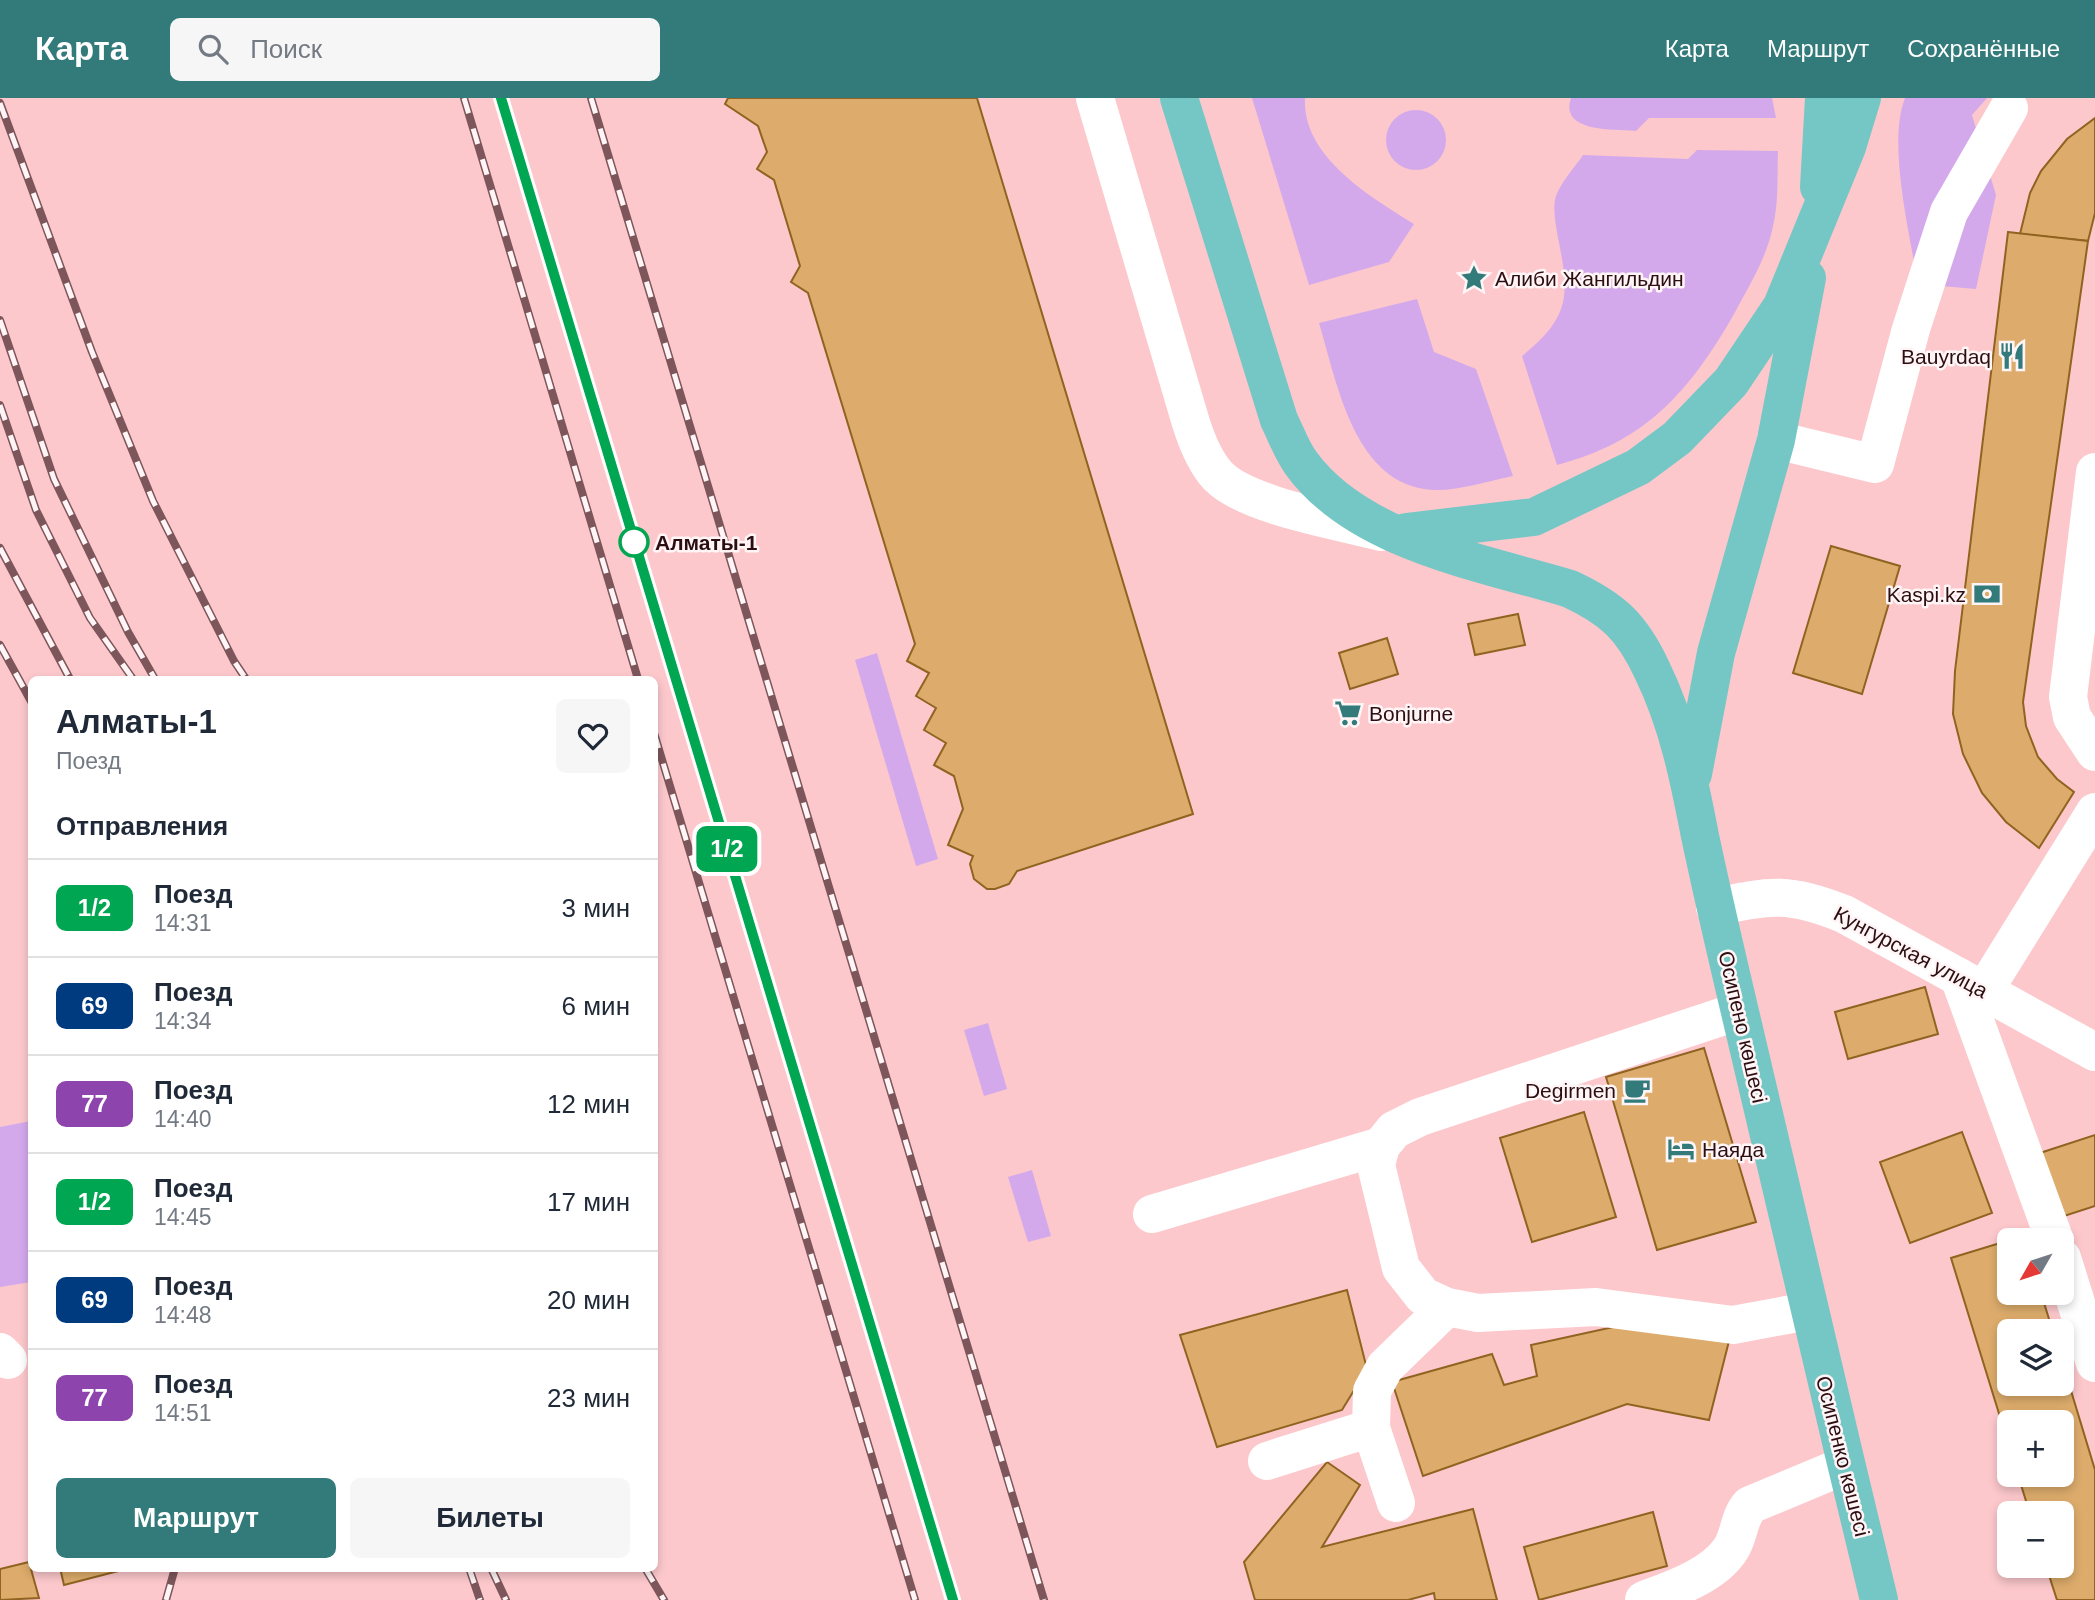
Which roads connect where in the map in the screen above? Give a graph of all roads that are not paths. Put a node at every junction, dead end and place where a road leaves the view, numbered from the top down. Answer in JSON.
{"nodes":[{"id":1,"x":1095,"y":98,"type":"edge"},
{"id":2,"x":1179,"y":98,"type":"edge"},
{"id":3,"x":1824,"y":98,"type":"edge"},
{"id":4,"x":1862,"y":98,"type":"edge"},
{"id":5,"x":2008,"y":108,"type":"dead end"},
{"id":6,"x":1817,"y":216,"type":"junction"},
{"id":7,"x":1776,"y":440,"type":"junction"},
{"id":8,"x":2095,"y":472,"type":"edge"},
{"id":9,"x":1390,"y":534,"type":"junction"},
{"id":10,"x":2095,"y":751,"type":"edge"},
{"id":11,"x":1691,"y":783,"type":"junction"},
{"id":12,"x":2095,"y":812,"type":"edge"},
{"id":13,"x":1716,"y":906,"type":"junction"},
{"id":14,"x":1971,"y":984,"type":"junction"},
{"id":15,"x":1739,"y":1011,"type":"junction"},
{"id":16,"x":2095,"y":1052,"type":"edge"},
{"id":17,"x":1381,"y":1146,"type":"junction"},
{"id":18,"x":1152,"y":1214,"type":"dead end"},
{"id":19,"x":2051,"y":1228,"type":"edge"},
{"id":20,"x":2077,"y":1284,"type":"edge"},
{"id":21,"x":1447,"y":1307,"type":"junction"},
{"id":22,"x":1808,"y":1311,"type":"junction"},
{"id":23,"x":2095,"y":1363,"type":"edge"},
{"id":24,"x":1371,"y":1428,"type":"junction"},
{"id":25,"x":1267,"y":1461,"type":"dead end"},
{"id":26,"x":1846,"y":1465,"type":"junction"},
{"id":27,"x":1396,"y":1503,"type":"dead end"},
{"id":28,"x":1644,"y":1600,"type":"edge"},
{"id":29,"x":1879,"y":1600,"type":"edge"}],
"edges":[{"from":1,"to":9,"type":"street"},
{"from":2,"to":9,"type":"main road","name":"Осипено көшесі"},
{"from":3,"to":6,"type":"main road"},
{"from":4,"to":6,"type":"main road"},
{"from":5,"to":7,"type":"street"},
{"from":6,"to":7,"type":"main road"},
{"from":6,"to":9,"type":"main road"},
{"from":7,"to":11,"type":"main road"},
{"from":8,"to":10,"type":"street"},
{"from":9,"to":11,"type":"main road","name":"Осипено көшесі"},
{"from":11,"to":13,"type":"main road","name":"Осипено көшесі"},
{"from":12,"to":14,"type":"street"},
{"from":13,"to":14,"type":"street","name":"Кунгурская улица"},
{"from":13,"to":15,"type":"main road","name":"Осипено көшесі"},
{"from":14,"to":16,"type":"street","name":"Кунгурская улица"},
{"from":14,"to":19,"type":"street"},
{"from":15,"to":17,"type":"street"},
{"from":15,"to":22,"type":"main road","name":"Осипено көшесі"},
{"from":17,"to":18,"type":"street"},
{"from":17,"to":21,"type":"street"},
{"from":20,"to":23,"type":"street"},
{"from":21,"to":22,"type":"street"},
{"from":21,"to":24,"type":"street"},
{"from":22,"to":26,"type":"main road","name":"Осипенко көшесі"},
{"from":24,"to":25,"type":"street"},
{"from":24,"to":27,"type":"street"},
{"from":26,"to":28,"type":"street"},
{"from":26,"to":29,"type":"main road","name":"Осипенко көшесі"}]}
